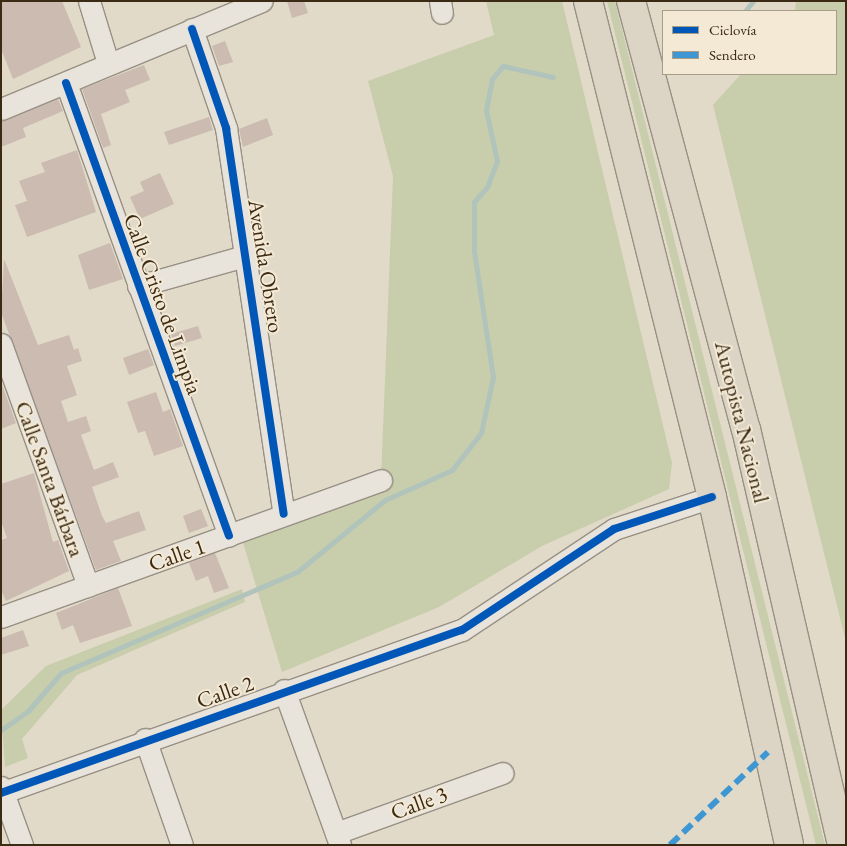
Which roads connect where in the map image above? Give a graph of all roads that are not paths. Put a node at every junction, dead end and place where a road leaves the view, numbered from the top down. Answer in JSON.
{"nodes":[{"id":1,"x":89,"y":1,"type":"edge"},
{"id":2,"x":262,"y":1,"type":"edge"},
{"id":3,"x":588,"y":1,"type":"edge"},
{"id":4,"x":631,"y":1,"type":"edge"},
{"id":5,"x":192,"y":29,"type":"junction"},
{"id":6,"x":108,"y":63,"type":"junction"},
{"id":7,"x":66,"y":82,"type":"junction"},
{"id":8,"x":1,"y":109,"type":"edge"},
{"id":9,"x":248,"y":256,"type":"junction"},
{"id":10,"x":138,"y":286,"type":"junction"},
{"id":11,"x":1,"y":344,"type":"edge"},
{"id":12,"x":381,"y":480,"type":"dead end"},
{"id":13,"x":712,"y":497,"type":"junction"},
{"id":14,"x":284,"y":514,"type":"junction"},
{"id":15,"x":229,"y":536,"type":"junction"},
{"id":16,"x":88,"y":586,"type":"junction"},
{"id":17,"x":1,"y":618,"type":"edge"},
{"id":18,"x":284,"y":690,"type":"junction"},
{"id":19,"x":145,"y":739,"type":"junction"},
{"id":20,"x":503,"y":773,"type":"dead end"},
{"id":21,"x":2,"y":791,"type":"edge"},
{"id":22,"x":338,"y":839,"type":"edge"},
{"id":23,"x":22,"y":845,"type":"edge"},
{"id":24,"x":182,"y":845,"type":"edge"},
{"id":25,"x":789,"y":845,"type":"edge"},
{"id":26,"x":842,"y":845,"type":"edge"}],
"edges":[{"from":1,"to":6,"type":"street"},
{"from":2,"to":5,"type":"street"},
{"from":3,"to":13,"type":"highway","name":"Autopista Nacional"},
{"from":4,"to":26,"type":"highway","name":"Autopista Nacional"},
{"from":5,"to":6,"type":"street"},
{"from":5,"to":9,"type":"street","name":"Avenida Obrero"},
{"from":6,"to":7,"type":"street"},
{"from":7,"to":8,"type":"street"},
{"from":7,"to":10,"type":"street","name":"Calle Cristo de Limpia"},
{"from":9,"to":10,"type":"street"},
{"from":9,"to":14,"type":"street","name":"Avenida Obrero"},
{"from":10,"to":15,"type":"street","name":"Calle Cristo de Limpia"},
{"from":11,"to":16,"type":"street","name":"Calle Santa Bárbara"},
{"from":12,"to":14,"type":"street","name":"Calle 1"},
{"from":13,"to":18,"type":"street","name":"Calle 2"},
{"from":13,"to":25,"type":"highway","name":"Autopista Nacional"},
{"from":14,"to":15,"type":"street","name":"Calle 1"},
{"from":15,"to":16,"type":"street","name":"Calle 1"},
{"from":16,"to":17,"type":"street","name":"Calle 1"},
{"from":18,"to":19,"type":"street","name":"Calle 2"},
{"from":18,"to":22,"type":"street"},
{"from":19,"to":21,"type":"street","name":"Calle 2"},
{"from":19,"to":24,"type":"street"},
{"from":20,"to":22,"type":"street","name":"Calle 3"},
{"from":21,"to":23,"type":"street"}]}
